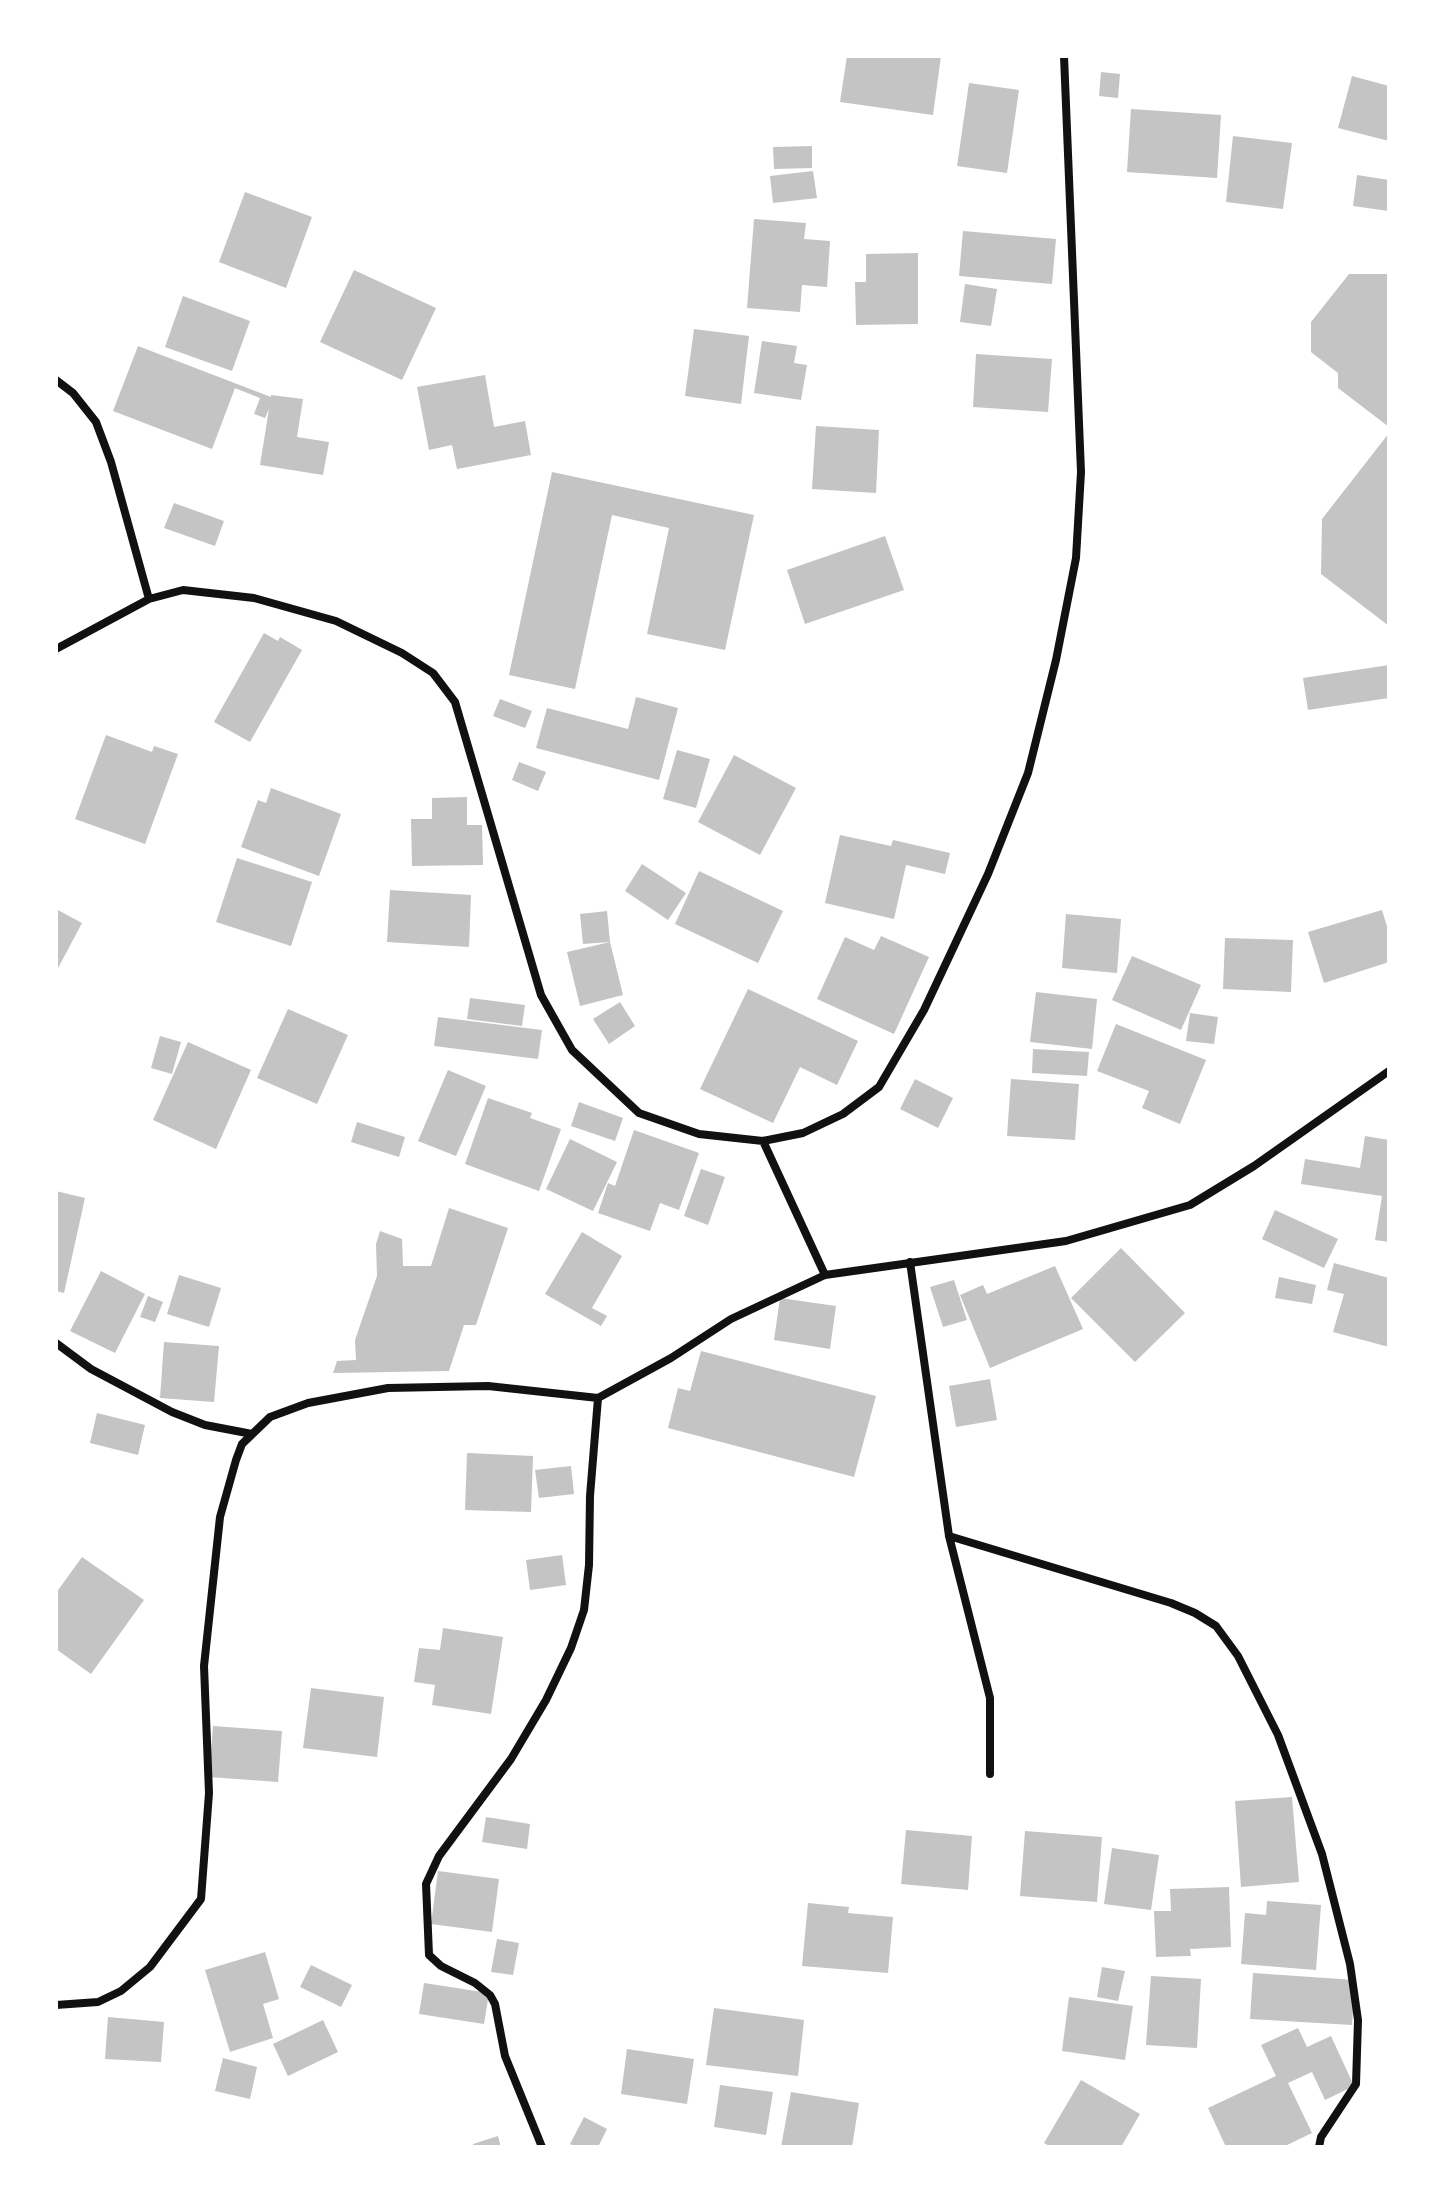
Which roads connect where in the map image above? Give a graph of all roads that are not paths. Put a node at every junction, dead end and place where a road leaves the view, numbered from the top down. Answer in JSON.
{"nodes":[{"id":1,"x":1064,"y":56,"type":"edge"},
{"id":2,"x":56,"y":380,"type":"edge"},
{"id":3,"x":149,"y":599,"type":"junction"},
{"id":4,"x":56,"y":649,"type":"edge"},
{"id":5,"x":1389,"y":1071,"type":"edge"},
{"id":6,"x":763,"y":1141,"type":"junction"},
{"id":7,"x":910,"y":1262,"type":"junction"},
{"id":8,"x":825,"y":1275,"type":"junction"},
{"id":9,"x":56,"y":1343,"type":"edge"},
{"id":10,"x":598,"y":1398,"type":"junction"},
{"id":11,"x":252,"y":1434,"type":"junction"},
{"id":12,"x":949,"y":1536,"type":"junction"},
{"id":13,"x":990,"y":1774,"type":"dead end"},
{"id":14,"x":56,"y":2005,"type":"edge"},
{"id":15,"x":542,"y":2147,"type":"edge"},
{"id":16,"x":1319,"y":2147,"type":"edge"}],
"edges":[{"from":1,"to":6,"type":"street"},
{"from":2,"to":3,"type":"street"},
{"from":3,"to":4,"type":"street"},
{"from":3,"to":6,"type":"street"},
{"from":5,"to":7,"type":"street"},
{"from":6,"to":8,"type":"street"},
{"from":7,"to":8,"type":"street"},
{"from":7,"to":12,"type":"street"},
{"from":8,"to":10,"type":"street"},
{"from":9,"to":11,"type":"street"},
{"from":10,"to":11,"type":"street"},
{"from":10,"to":15,"type":"street"},
{"from":11,"to":14,"type":"street"},
{"from":12,"to":13,"type":"street"},
{"from":12,"to":16,"type":"street"}]}
